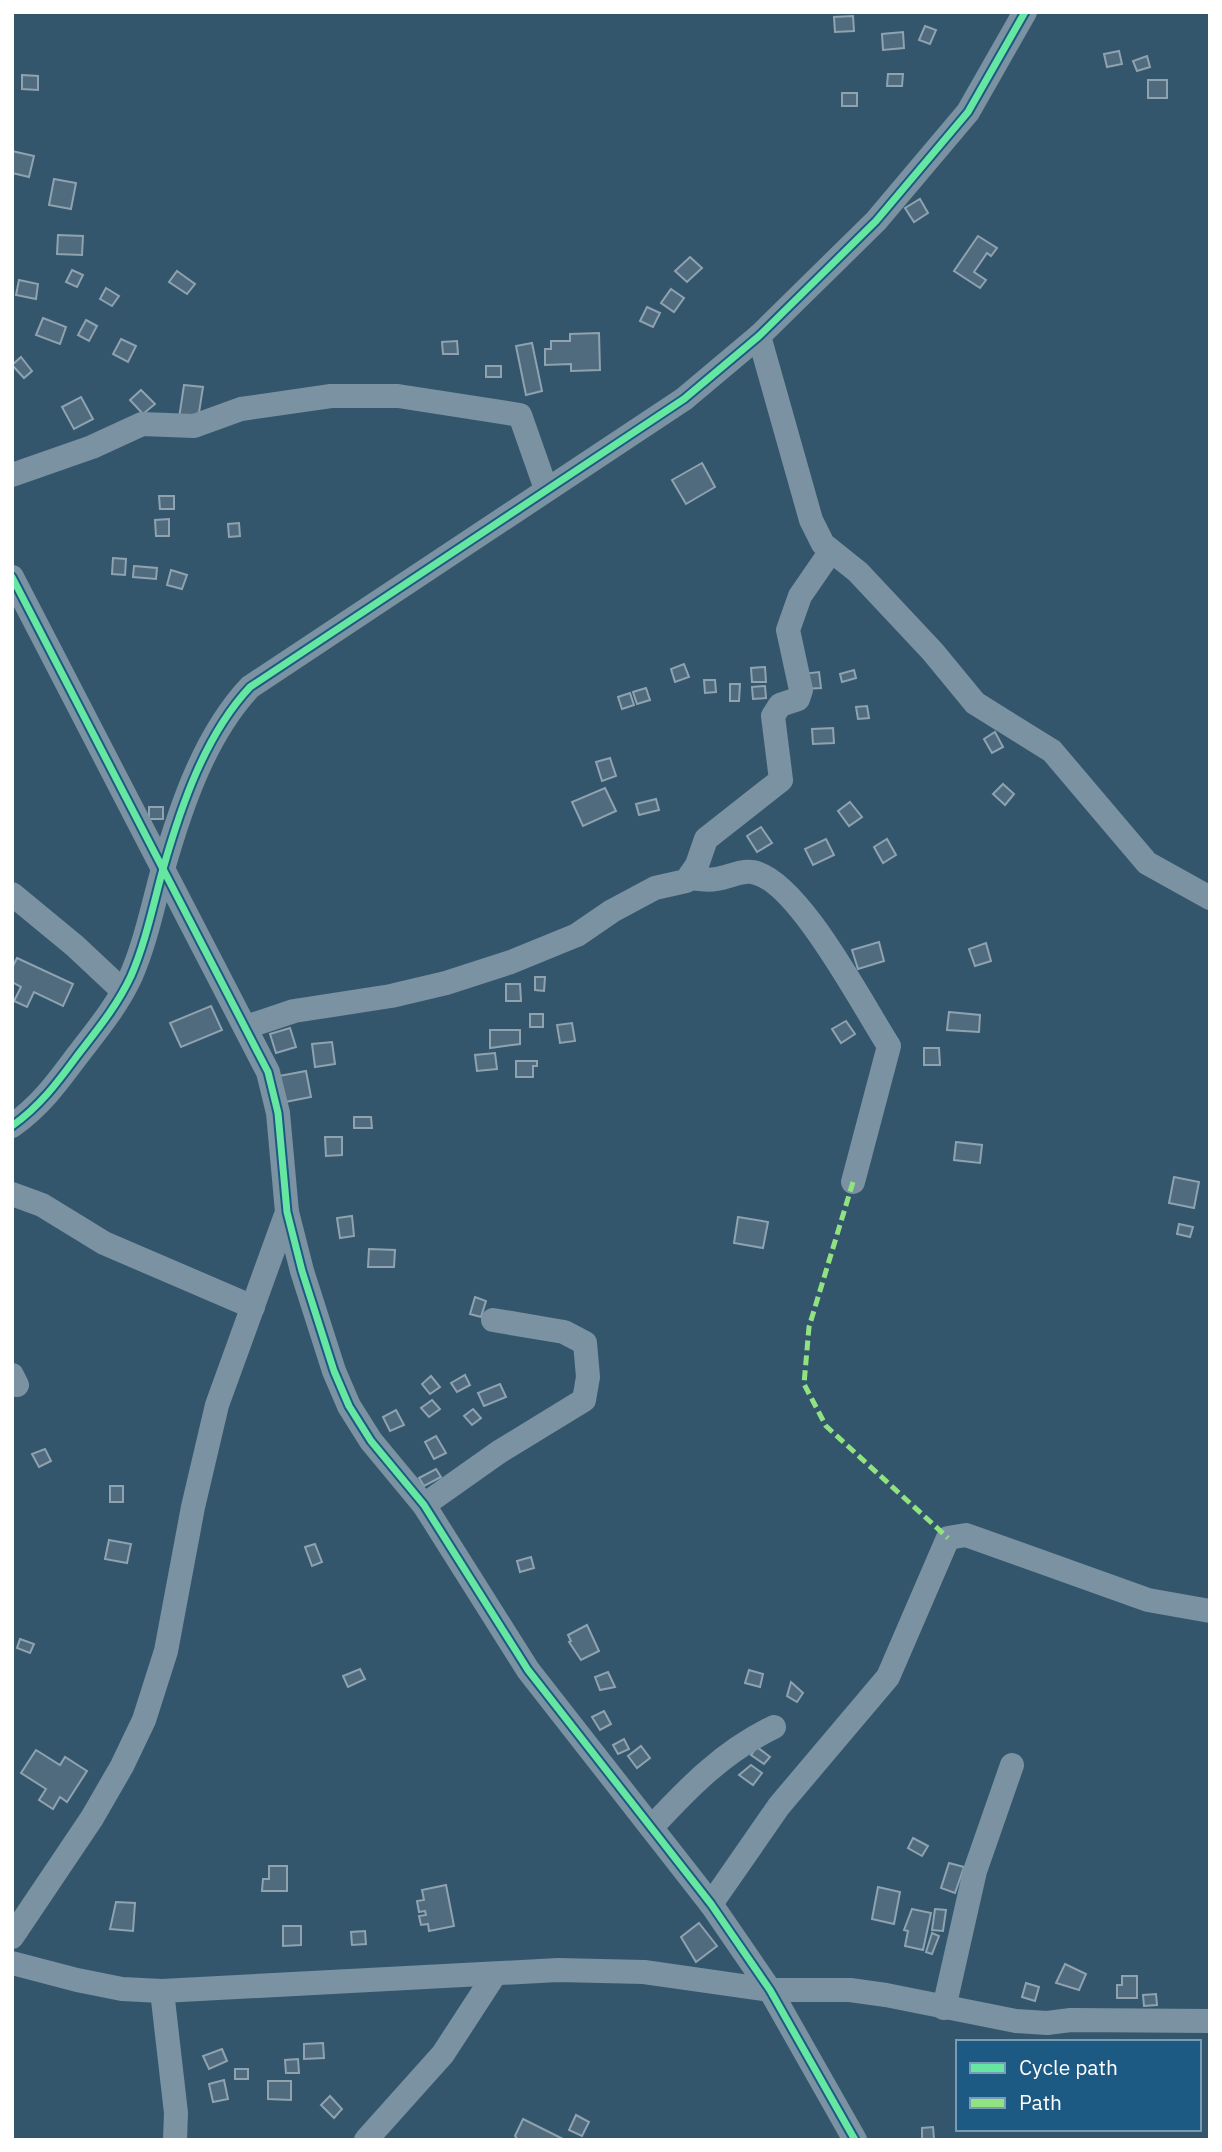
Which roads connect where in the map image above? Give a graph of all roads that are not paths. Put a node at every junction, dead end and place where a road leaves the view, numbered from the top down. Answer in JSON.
{"nodes":[{"id":1,"x":1026,"y":12,"type":"edge"},
{"id":2,"x":759,"y":336,"type":"junction"},
{"id":3,"x":12,"y":475,"type":"edge"},
{"id":4,"x":546,"y":489,"type":"junction"},
{"id":5,"x":831,"y":551,"type":"junction"},
{"id":6,"x":12,"y":578,"type":"edge"},
{"id":7,"x":162,"y":871,"type":"junction"},
{"id":8,"x":689,"y":878,"type":"junction"},
{"id":9,"x":12,"y":894,"type":"edge"},
{"id":10,"x":1210,"y":898,"type":"edge"},
{"id":11,"x":123,"y":992,"type":"junction"},
{"id":12,"x":246,"y":1027,"type":"junction"},
{"id":13,"x":12,"y":1126,"type":"edge"},
{"id":14,"x":853,"y":1182,"type":"dead end"},
{"id":15,"x":12,"y":1194,"type":"edge"},
{"id":16,"x":287,"y":1212,"type":"junction"},
{"id":17,"x":253,"y":1307,"type":"junction"},
{"id":18,"x":493,"y":1320,"type":"dead end"},
{"id":19,"x":424,"y":1505,"type":"junction"},
{"id":20,"x":1210,"y":1611,"type":"edge"},
{"id":21,"x":774,"y":1727,"type":"dead end"},
{"id":22,"x":1012,"y":1765,"type":"dead end"},
{"id":23,"x":652,"y":1827,"type":"junction"},
{"id":24,"x":711,"y":1904,"type":"junction"},
{"id":25,"x":12,"y":1937,"type":"edge"},
{"id":26,"x":12,"y":1964,"type":"edge"},
{"id":27,"x":495,"y":1974,"type":"junction"},
{"id":28,"x":770,"y":1990,"type":"junction"},
{"id":29,"x":162,"y":1992,"type":"junction"},
{"id":30,"x":944,"y":2008,"type":"junction"},
{"id":31,"x":1210,"y":2021,"type":"edge"},
{"id":32,"x":175,"y":2140,"type":"edge"},
{"id":33,"x":366,"y":2140,"type":"edge"},
{"id":34,"x":855,"y":2140,"type":"edge"}],
"edges":[{"from":1,"to":2,"type":"street"},
{"from":2,"to":4,"type":"street"},
{"from":2,"to":5,"type":"street"},
{"from":3,"to":4,"type":"street"},
{"from":4,"to":7,"type":"street"},
{"from":5,"to":8,"type":"street"},
{"from":5,"to":10,"type":"street"},
{"from":6,"to":7,"type":"street"},
{"from":7,"to":11,"type":"street"},
{"from":7,"to":12,"type":"street"},
{"from":8,"to":12,"type":"street"},
{"from":8,"to":14,"type":"street"},
{"from":9,"to":11,"type":"street"},
{"from":11,"to":13,"type":"street"},
{"from":12,"to":16,"type":"street"},
{"from":15,"to":17,"type":"street"},
{"from":16,"to":17,"type":"street"},
{"from":16,"to":19,"type":"street"},
{"from":17,"to":25,"type":"street"},
{"from":18,"to":19,"type":"street"},
{"from":19,"to":23,"type":"street"},
{"from":20,"to":24,"type":"street"},
{"from":21,"to":23,"type":"street"},
{"from":22,"to":30,"type":"street"},
{"from":23,"to":24,"type":"street"},
{"from":24,"to":28,"type":"street"},
{"from":26,"to":29,"type":"street"},
{"from":27,"to":28,"type":"street"},
{"from":27,"to":29,"type":"street"},
{"from":27,"to":33,"type":"street"},
{"from":28,"to":30,"type":"street"},
{"from":28,"to":34,"type":"street"},
{"from":29,"to":32,"type":"street"},
{"from":30,"to":31,"type":"street"}]}
